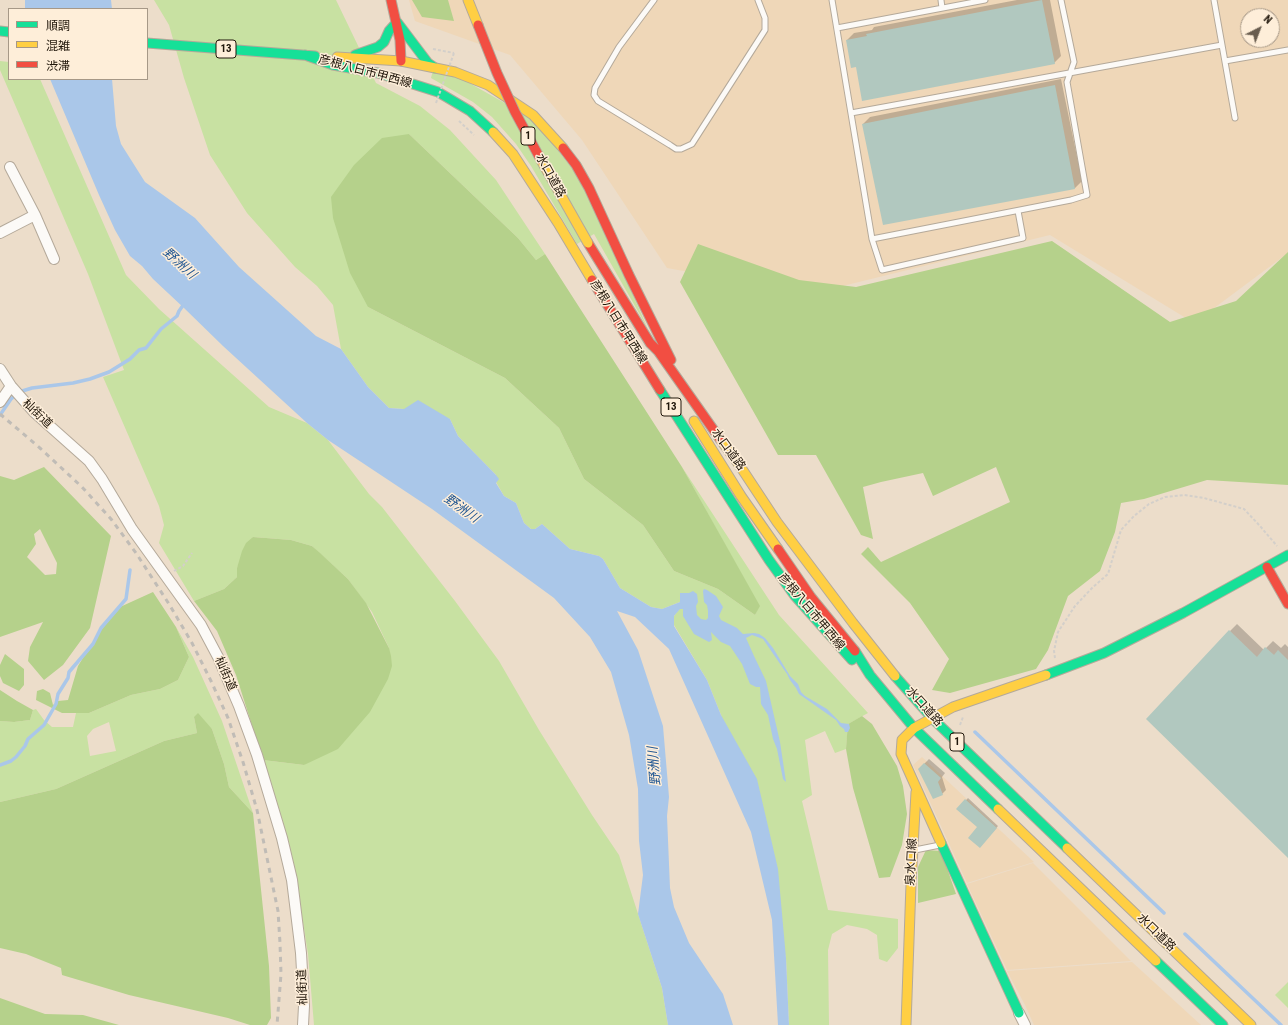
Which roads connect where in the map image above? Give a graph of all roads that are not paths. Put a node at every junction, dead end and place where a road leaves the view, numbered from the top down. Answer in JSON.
{"nodes":[{"id":1,"x":391,"y":0,"type":"edge"},
{"id":2,"x":398,"y":0,"type":"edge"},
{"id":3,"x":468,"y":0,"type":"edge"},
{"id":4,"x":654,"y":0,"type":"edge"},
{"id":5,"x":758,"y":0,"type":"edge"},
{"id":6,"x":832,"y":0,"type":"edge"},
{"id":7,"x":940,"y":0,"type":"edge"},
{"id":8,"x":985,"y":0,"type":"edge"},
{"id":9,"x":1060,"y":0,"type":"edge"},
{"id":10,"x":1214,"y":0,"type":"edge"},
{"id":11,"x":942,"y":8,"type":"junction"},
{"id":12,"x":394,"y":10,"type":"junction"},
{"id":13,"x":397,"y":22,"type":"junction"},
{"id":14,"x":837,"y":28,"type":"junction"},
{"id":15,"x":148,"y":43,"type":"edge"},
{"id":16,"x":1222,"y":45,"type":"junction"},
{"id":17,"x":1288,"y":50,"type":"edge"},
{"id":18,"x":305,"y":55,"type":"junction"},
{"id":19,"x":370,"y":56,"type":"junction"},
{"id":20,"x":401,"y":61,"type":"junction"},
{"id":21,"x":1225,"y":61,"type":"junction"},
{"id":22,"x":436,"y":68,"type":"junction"},
{"id":23,"x":378,"y":73,"type":"junction"},
{"id":24,"x":1070,"y":73,"type":"junction"},
{"id":25,"x":438,"y":92,"type":"junction"},
{"id":26,"x":851,"y":113,"type":"junction"},
{"id":27,"x":1235,"y":118,"type":"dead end"},
{"id":28,"x":10,"y":166,"type":"dead end"},
{"id":29,"x":1018,"y":210,"type":"junction"},
{"id":30,"x":35,"y":215,"type":"junction"},
{"id":31,"x":0,"y":233,"type":"edge"},
{"id":32,"x":872,"y":239,"type":"junction"},
{"id":33,"x":54,"y":259,"type":"dead end"},
{"id":34,"x":650,"y":343,"type":"junction"},
{"id":35,"x":0,"y":369,"type":"edge"},
{"id":36,"x":674,"y":390,"type":"dead end"},
{"id":37,"x":15,"y":391,"type":"junction"},
{"id":38,"x":0,"y":402,"type":"edge"},
{"id":39,"x":691,"y":416,"type":"dead end"},
{"id":40,"x":707,"y":421,"type":"junction"},
{"id":41,"x":1286,"y":556,"type":"edge"},
{"id":42,"x":1266,"y":566,"type":"junction"},
{"id":43,"x":1288,"y":604,"type":"edge"},
{"id":44,"x":870,"y":675,"type":"junction"},
{"id":45,"x":932,"y":718,"type":"junction"},
{"id":46,"x":914,"y":728,"type":"junction"},
{"id":47,"x":916,"y":789,"type":"junction"},
{"id":48,"x":941,"y":845,"type":"junction"},
{"id":49,"x":913,"y":850,"type":"junction"},
{"id":50,"x":1019,"y":1013,"type":"joint"},
{"id":51,"x":303,"y":1025,"type":"edge"},
{"id":52,"x":906,"y":1025,"type":"edge"},
{"id":53,"x":1025,"y":1025,"type":"edge"},
{"id":54,"x":1223,"y":1025,"type":"edge"},
{"id":55,"x":1252,"y":1025,"type":"edge"}],
"edges":[{"from":1,"to":12,"type":"main road"},
{"from":2,"to":12,"type":"lane"},
{"from":3,"to":34,"type":"main road","name":"水口道路","number":"1","bridge":true},
{"from":4,"to":5,"type":"lane"},
{"from":6,"to":14,"type":"lane"},
{"from":7,"to":11,"type":"lane"},
{"from":8,"to":11,"type":"lane"},
{"from":9,"to":24,"type":"lane"},
{"from":10,"to":16,"type":"lane"},
{"from":11,"to":14,"type":"lane"},
{"from":12,"to":13,"type":"main road"},
{"from":13,"to":19,"type":"main road"},
{"from":13,"to":20,"type":"main road"},
{"from":13,"to":22,"type":"main road"},
{"from":14,"to":26,"type":"lane"},
{"from":15,"to":18,"type":"main road","name":"彦根八日市甲西線","number":"13"},
{"from":16,"to":21,"type":"lane"},
{"from":16,"to":24,"type":"lane"},
{"from":17,"to":21,"type":"lane"},
{"from":18,"to":19,"type":"main road","name":"彦根八日市甲西線","number":"13"},
{"from":18,"to":23,"type":"main road","name":"彦根八日市甲西線","number":"13"},
{"from":19,"to":20,"type":"main road","name":"彦根八日市甲西線","number":"13"},
{"from":20,"to":22,"type":"main road","name":"彦根八日市甲西線","number":"13"},
{"from":20,"to":23,"type":"main road"},
{"from":20,"to":25,"type":"main road","number":"13"},
{"from":21,"to":27,"type":"lane"},
{"from":22,"to":40,"type":"main road","name":"彦根八日市甲西線","number":"13"},
{"from":23,"to":25,"type":"main road","name":"彦根八日市甲西線","number":"13"},
{"from":24,"to":26,"type":"lane"},
{"from":24,"to":29,"type":"lane"},
{"from":25,"to":44,"type":"main road","name":"彦根八日市甲西線","number":"13"},
{"from":26,"to":32,"type":"lane"},
{"from":28,"to":30,"type":"street"},
{"from":29,"to":32,"type":"lane"},
{"from":29,"to":32,"type":"lane"},
{"from":30,"to":31,"type":"street"},
{"from":30,"to":33,"type":"street"},
{"from":34,"to":36,"type":"main road","name":"水口道路","number":"1"},
{"from":34,"to":40,"type":"main road","name":"水口道路","number":"1"},
{"from":35,"to":37,"type":"street","name":"杣街道"},
{"from":37,"to":38,"type":"street"},
{"from":37,"to":51,"type":"street","name":"杣街道"},
{"from":39,"to":44,"type":"main road","name":"水口道路","number":"1"},
{"from":40,"to":45,"type":"main road","name":"水口道路","number":"1"},
{"from":41,"to":42,"type":"main road","name":"泉水口線"},
{"from":42,"to":43,"type":"main road"},
{"from":42,"to":45,"type":"main road","name":"泉水口線"},
{"from":44,"to":46,"type":"main road","name":"水口道路","number":"1"},
{"from":45,"to":46,"type":"main road","name":"泉水口線"},
{"from":45,"to":55,"type":"main road","name":"水口道路","number":"1"},
{"from":46,"to":47,"type":"main road","name":"泉水口線"},
{"from":46,"to":54,"type":"main road","name":"水口道路","number":"1"},
{"from":47,"to":48,"type":"main road"},
{"from":47,"to":49,"type":"main road","name":"泉水口線"},
{"from":48,"to":49,"type":"lane"},
{"from":48,"to":50,"type":"main road"},
{"from":49,"to":52,"type":"main road","name":"泉水口線"},
{"from":50,"to":53,"type":"street"}]}
